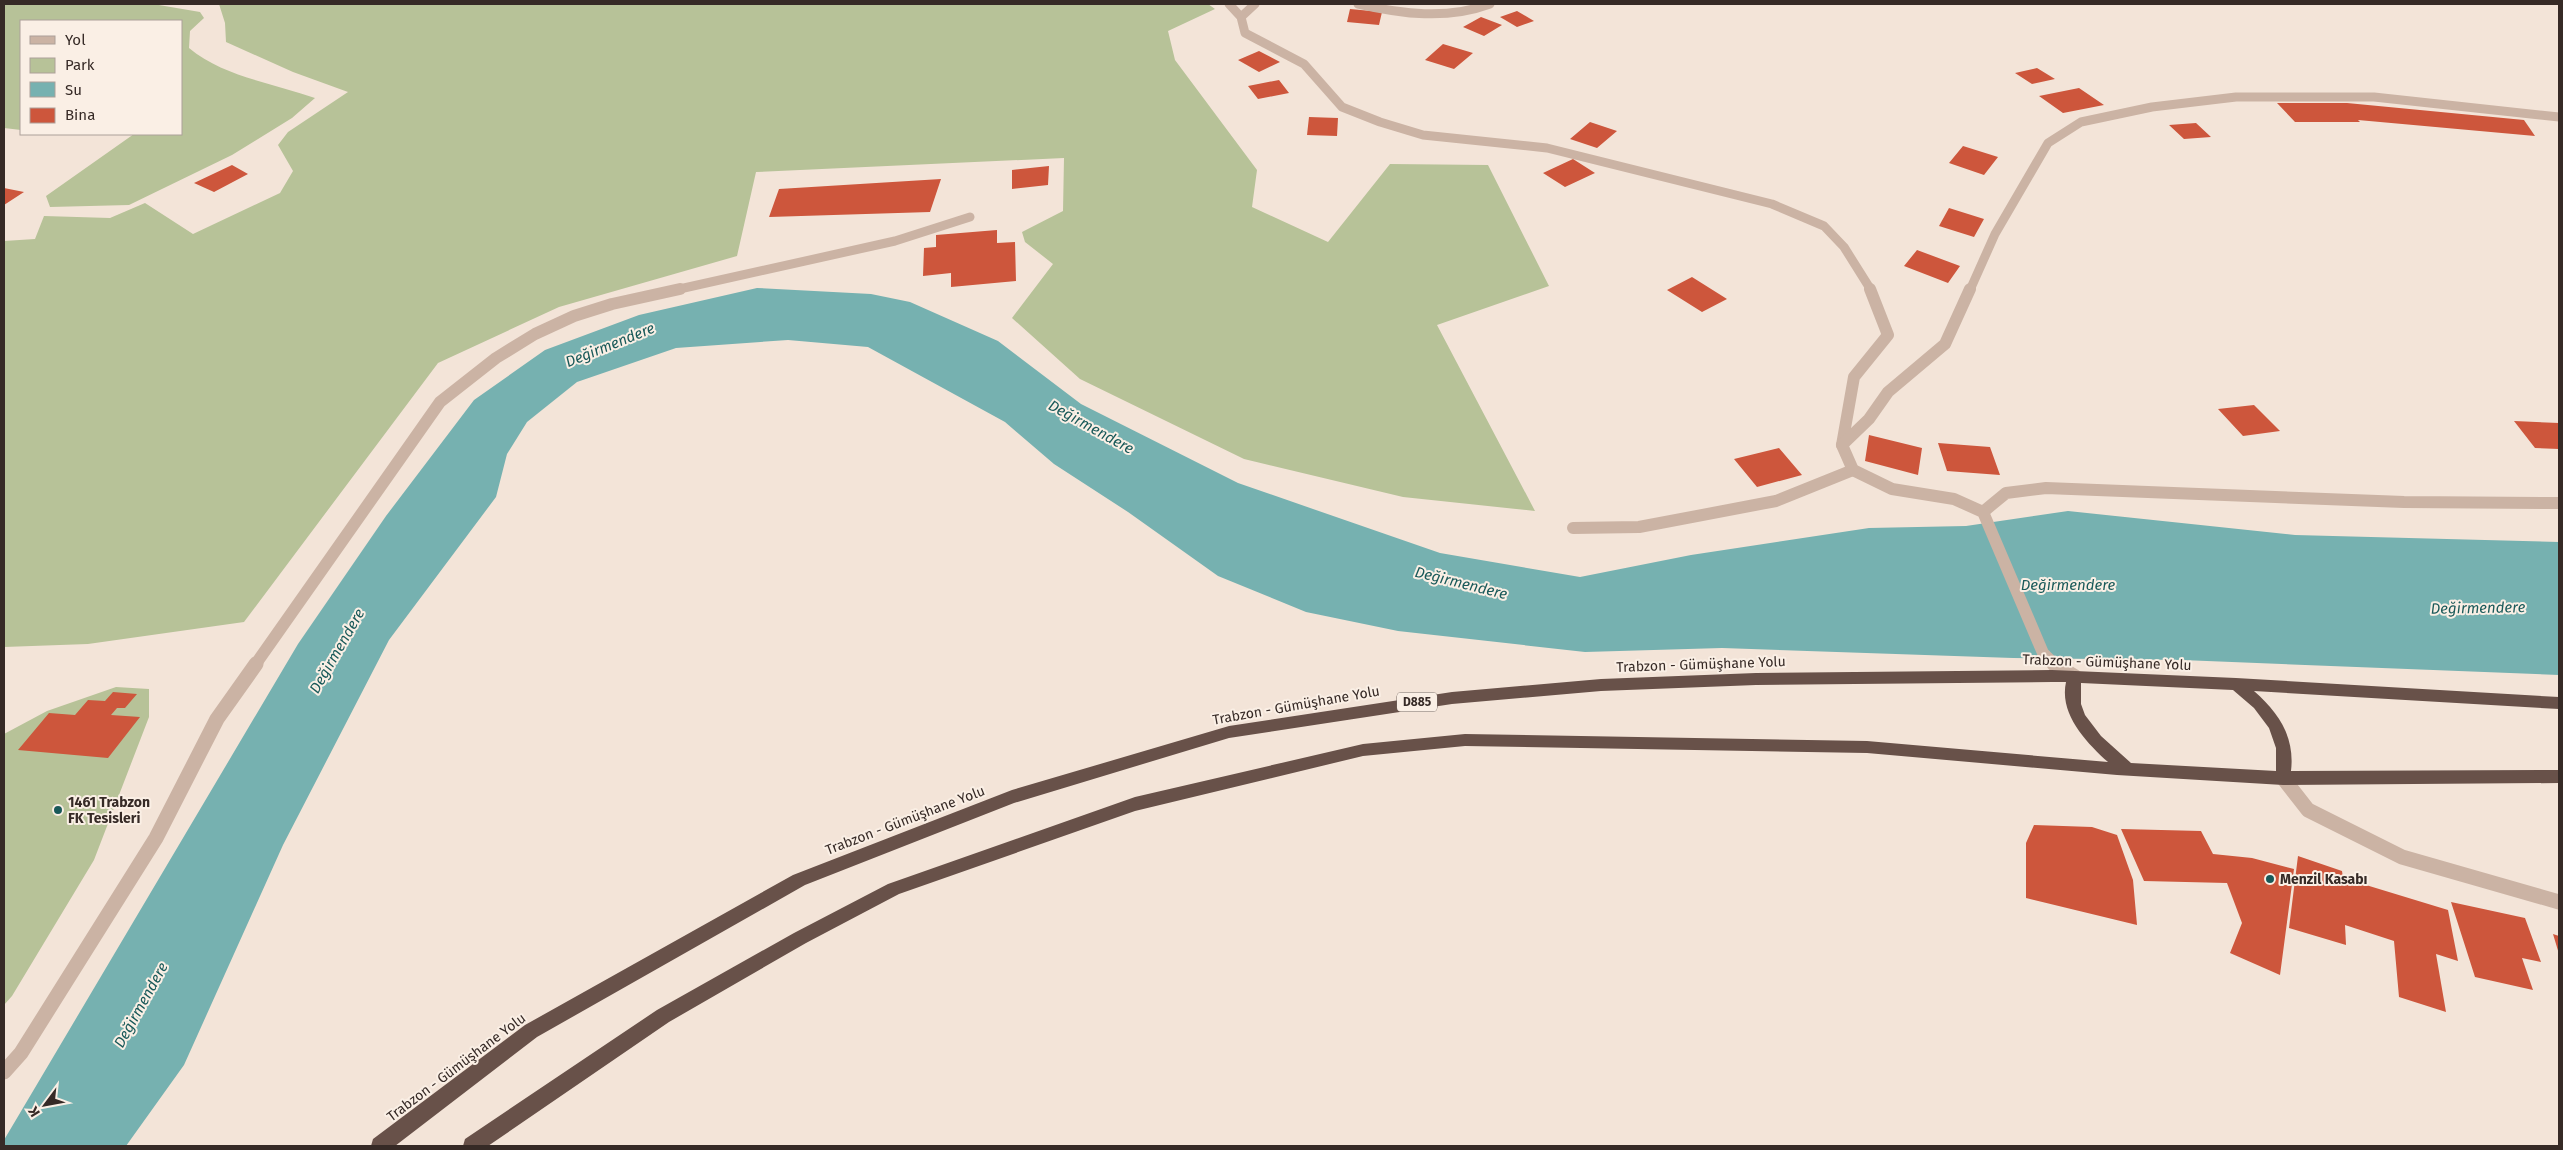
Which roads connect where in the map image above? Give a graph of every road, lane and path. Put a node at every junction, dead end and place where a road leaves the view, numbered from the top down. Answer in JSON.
{"nodes":[{"id":1,"x":1229,"y":4,"type":"edge"},
{"id":2,"x":1256,"y":4,"type":"edge"},
{"id":3,"x":1358,"y":4,"type":"edge"},
{"id":4,"x":1490,"y":4,"type":"edge"},
{"id":5,"x":1241,"y":17,"type":"junction"},
{"id":6,"x":2559,"y":117,"type":"edge"},
{"id":7,"x":970,"y":217,"type":"dead end"},
{"id":8,"x":1842,"y":445,"type":"junction"},
{"id":9,"x":1853,"y":470,"type":"junction"},
{"id":10,"x":2559,"y":503,"type":"edge"},
{"id":11,"x":1984,"y":512,"type":"junction"},
{"id":12,"x":1573,"y":528,"type":"dead end"},
{"id":13,"x":2075,"y":677,"type":"junction"},
{"id":14,"x":2236,"y":684,"type":"junction"},
{"id":15,"x":2559,"y":703,"type":"edge"},
{"id":16,"x":2126,"y":769,"type":"junction"},
{"id":17,"x":2559,"y":777,"type":"edge"},
{"id":18,"x":2283,"y":778,"type":"junction"},
{"id":19,"x":2559,"y":902,"type":"edge"},
{"id":20,"x":4,"y":1072,"type":"edge"},
{"id":21,"x":380,"y":1146,"type":"edge"},
{"id":22,"x":472,"y":1146,"type":"edge"}],
"edges":[{"from":1,"to":5,"type":"street"},
{"from":2,"to":5,"type":"street"},
{"from":3,"to":4,"type":"street"},
{"from":5,"to":8,"type":"street"},
{"from":6,"to":8,"type":"street"},
{"from":7,"to":20,"type":"street"},
{"from":8,"to":9,"type":"street"},
{"from":9,"to":11,"type":"street"},
{"from":9,"to":12,"type":"street"},
{"from":10,"to":11,"type":"street"},
{"from":11,"to":13,"type":"street"},
{"from":13,"to":14,"type":"highway","name":"Trabzon - Gümüşhane Yolu","number":"D885"},
{"from":13,"to":16,"type":"highway"},
{"from":13,"to":21,"type":"highway","name":"Trabzon - Gümüşhane Yolu","number":"D885"},
{"from":14,"to":15,"type":"highway","name":"Trabzon - Gümüşhane Yolu","number":"D885"},
{"from":14,"to":18,"type":"highway"},
{"from":16,"to":18,"type":"highway"},
{"from":16,"to":22,"type":"highway"},
{"from":17,"to":18,"type":"highway"},
{"from":18,"to":19,"type":"street"}]}
